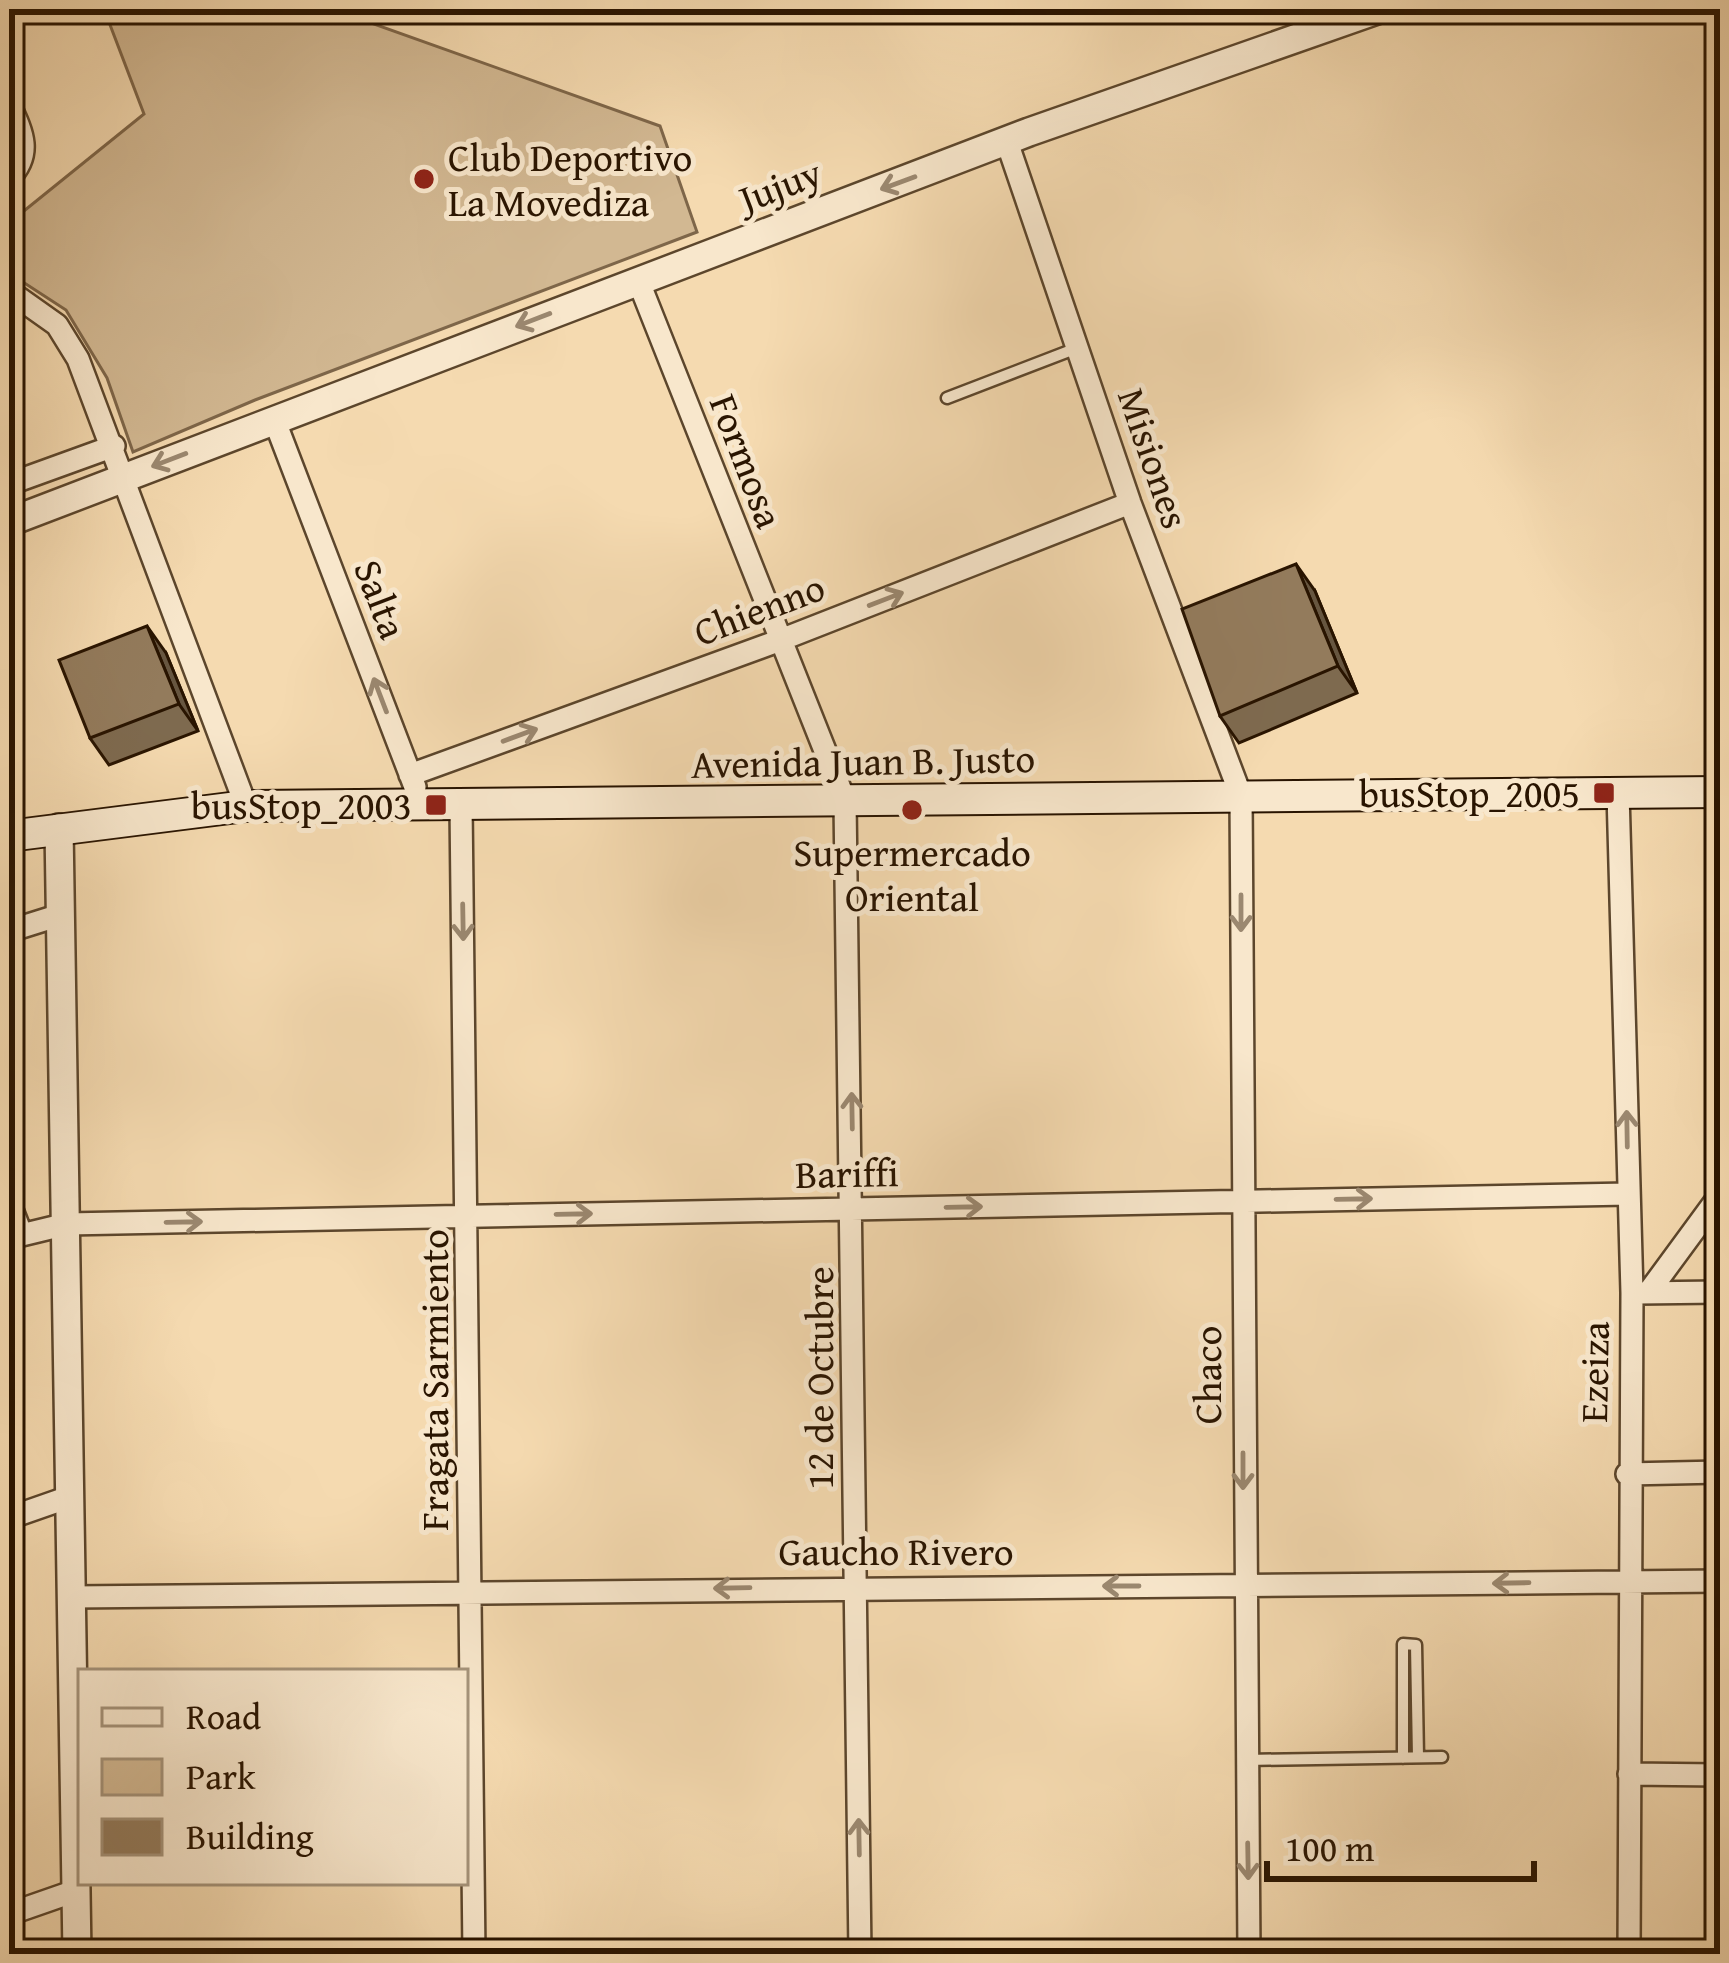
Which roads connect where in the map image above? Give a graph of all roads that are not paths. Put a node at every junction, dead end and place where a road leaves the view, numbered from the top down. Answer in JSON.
{"nodes":[{"id":1,"x":1380,"y":9,"type":"edge"},
{"id":2,"x":9,"y":104,"type":"edge"},
{"id":3,"x":1007,"y":142,"type":"junction"},
{"id":4,"x":9,"y":178,"type":"edge"},
{"id":5,"x":638,"y":280,"type":"junction"},
{"id":6,"x":10,"y":292,"type":"edge"},
{"id":7,"x":1077,"y":348,"type":"junction"},
{"id":8,"x":946,"y":398,"type":"dead end"},
{"id":9,"x":274,"y":419,"type":"junction"},
{"id":10,"x":114,"y":446,"type":"junction"},
{"id":11,"x":126,"y":477,"type":"junction"},
{"id":12,"x":9,"y":484,"type":"edge"},
{"id":13,"x":1130,"y":503,"type":"junction"},
{"id":14,"x":9,"y":522,"type":"edge"},
{"id":15,"x":778,"y":641,"type":"junction"},
{"id":16,"x":410,"y":775,"type":"junction"},
{"id":17,"x":1720,"y":792,"type":"edge"},
{"id":18,"x":1618,"y":793,"type":"junction"},
{"id":19,"x":1241,"y":796,"type":"junction"},
{"id":20,"x":845,"y":801,"type":"junction"},
{"id":21,"x":421,"y":805,"type":"junction"},
{"id":22,"x":461,"y":805,"type":"junction"},
{"id":23,"x":246,"y":806,"type":"junction"},
{"id":24,"x":59,"y":828,"type":"junction"},
{"id":25,"x":9,"y":836,"type":"edge"},
{"id":26,"x":60,"y":915,"type":"junction"},
{"id":27,"x":9,"y":931,"type":"edge"},
{"id":28,"x":1628,"y":1194,"type":"junction"},
{"id":29,"x":1720,"y":1195,"type":"edge"},
{"id":30,"x":9,"y":1202,"type":"edge"},
{"id":31,"x":1242,"y":1202,"type":"junction"},
{"id":32,"x":854,"y":1209,"type":"junction"},
{"id":33,"x":468,"y":1216,"type":"junction"},
{"id":34,"x":67,"y":1224,"type":"junction"},
{"id":35,"x":15,"y":1235,"type":"edge"},
{"id":36,"x":1720,"y":1292,"type":"edge"},
{"id":37,"x":1640,"y":1293,"type":"junction"},
{"id":38,"x":1720,"y":1472,"type":"edge"},
{"id":39,"x":1627,"y":1474,"type":"junction"},
{"id":40,"x":72,"y":1496,"type":"junction"},
{"id":41,"x":9,"y":1518,"type":"edge"},
{"id":42,"x":1720,"y":1581,"type":"edge"},
{"id":43,"x":1628,"y":1582,"type":"junction"},
{"id":44,"x":856,"y":1586,"type":"junction"},
{"id":45,"x":1244,"y":1586,"type":"junction"},
{"id":46,"x":471,"y":1593,"type":"junction"},
{"id":47,"x":72,"y":1597,"type":"junction"},
{"id":48,"x":1418,"y":1757,"type":"junction"},
{"id":49,"x":1442,"y":1757,"type":"dead end"},
{"id":50,"x":1402,"y":1758,"type":"junction"},
{"id":51,"x":1246,"y":1760,"type":"junction"},
{"id":52,"x":1629,"y":1774,"type":"junction"},
{"id":53,"x":1720,"y":1775,"type":"edge"},
{"id":54,"x":75,"y":1891,"type":"junction"},
{"id":55,"x":9,"y":1914,"type":"edge"},
{"id":56,"x":77,"y":1954,"type":"edge"},
{"id":57,"x":474,"y":1954,"type":"edge"},
{"id":58,"x":860,"y":1954,"type":"edge"},
{"id":59,"x":1249,"y":1954,"type":"edge"},
{"id":60,"x":1629,"y":1954,"type":"edge"}],
"edges":[{"from":1,"to":3,"type":"street","name":"Jujuy"},
{"from":2,"to":4,"type":"street"},
{"from":3,"to":5,"type":"street","name":"Jujuy","one_way":true},
{"from":3,"to":7,"type":"street","name":"Misiones"},
{"from":5,"to":9,"type":"street","name":"Jujuy","one_way":true},
{"from":5,"to":15,"type":"street","name":"Formosa"},
{"from":6,"to":10,"type":"street"},
{"from":7,"to":8,"type":"lane"},
{"from":7,"to":13,"type":"street","name":"Misiones"},
{"from":9,"to":11,"type":"street","name":"Jujuy","one_way":true},
{"from":16,"to":9,"type":"street","name":"Salta","one_way":true},
{"from":10,"to":11,"type":"street"},
{"from":10,"to":12,"type":"street"},
{"from":11,"to":14,"type":"street","name":"Jujuy"},
{"from":11,"to":23,"type":"street"},
{"from":15,"to":13,"type":"street","name":"Chienno","one_way":true},
{"from":13,"to":19,"type":"street","name":"Misiones"},
{"from":16,"to":15,"type":"street","name":"Chienno","one_way":true},
{"from":15,"to":20,"type":"street","name":"Formosa"},
{"from":16,"to":21,"type":"street","name":"Salta"},
{"from":17,"to":18,"type":"main road","name":"Avenida Juan B. Justo"},
{"from":18,"to":19,"type":"main road","name":"Avenida Juan B. Justo"},
{"from":28,"to":18,"type":"street","name":"Ezeiza","one_way":true},
{"from":19,"to":20,"type":"main road","name":"Avenida Juan B. Justo"},
{"from":19,"to":31,"type":"street","name":"Chaco","one_way":true},
{"from":20,"to":22,"type":"main road","name":"Avenida Juan B. Justo"},
{"from":32,"to":20,"type":"street","name":"12 de Octubre","one_way":true},
{"from":21,"to":22,"type":"main road","name":"Avenida Juan B. Justo"},
{"from":21,"to":23,"type":"main road","name":"Avenida Juan B. Justo"},
{"from":22,"to":33,"type":"street","name":"Fragata Sarmiento","one_way":true},
{"from":23,"to":24,"type":"main road","name":"Avenida Juan B. Justo"},
{"from":24,"to":25,"type":"main road","name":"Avenida Juan B. Justo"},
{"from":24,"to":26,"type":"street"},
{"from":26,"to":27,"type":"street"},
{"from":26,"to":34,"type":"street"},
{"from":31,"to":28,"type":"street","name":"Bariffi","one_way":true},
{"from":28,"to":37,"type":"street","name":"Ezeiza"},
{"from":29,"to":37,"type":"street"},
{"from":30,"to":35,"type":"street"},
{"from":32,"to":31,"type":"street","name":"Bariffi","one_way":true},
{"from":31,"to":45,"type":"street","name":"Chaco","one_way":true},
{"from":33,"to":32,"type":"street","name":"Bariffi","one_way":true},
{"from":32,"to":44,"type":"street","name":"12 de Octubre"},
{"from":34,"to":33,"type":"street","name":"Bariffi","one_way":true},
{"from":33,"to":46,"type":"street","name":"Fragata Sarmiento"},
{"from":34,"to":35,"type":"street","name":"Bariffi"},
{"from":34,"to":40,"type":"street"},
{"from":36,"to":37,"type":"street"},
{"from":37,"to":39,"type":"street","name":"Ezeiza"},
{"from":38,"to":39,"type":"street"},
{"from":39,"to":43,"type":"street","name":"Ezeiza"},
{"from":40,"to":41,"type":"street"},
{"from":40,"to":47,"type":"street"},
{"from":42,"to":43,"type":"street","name":"Gaucho Rivero"},
{"from":43,"to":45,"type":"street","name":"Gaucho Rivero","one_way":true},
{"from":43,"to":52,"type":"street","name":"Ezeiza"},
{"from":45,"to":44,"type":"street","name":"Gaucho Rivero","one_way":true},
{"from":44,"to":46,"type":"street","name":"Gaucho Rivero","one_way":true},
{"from":58,"to":44,"type":"street","name":"12 de Octubre","one_way":true},
{"from":45,"to":51,"type":"street","name":"Chaco"},
{"from":46,"to":47,"type":"street","name":"Gaucho Rivero"},
{"from":46,"to":57,"type":"street","name":"Fragata Sarmiento"},
{"from":47,"to":54,"type":"street"},
{"from":48,"to":49,"type":"lane"},
{"from":48,"to":50,"type":"lane"},
{"from":48,"to":50,"type":"lane"},
{"from":50,"to":51,"type":"lane"},
{"from":51,"to":59,"type":"street","name":"Chaco","one_way":true},
{"from":52,"to":53,"type":"street"},
{"from":52,"to":60,"type":"street","name":"Ezeiza"},
{"from":54,"to":55,"type":"street"},
{"from":54,"to":56,"type":"street"}]}
